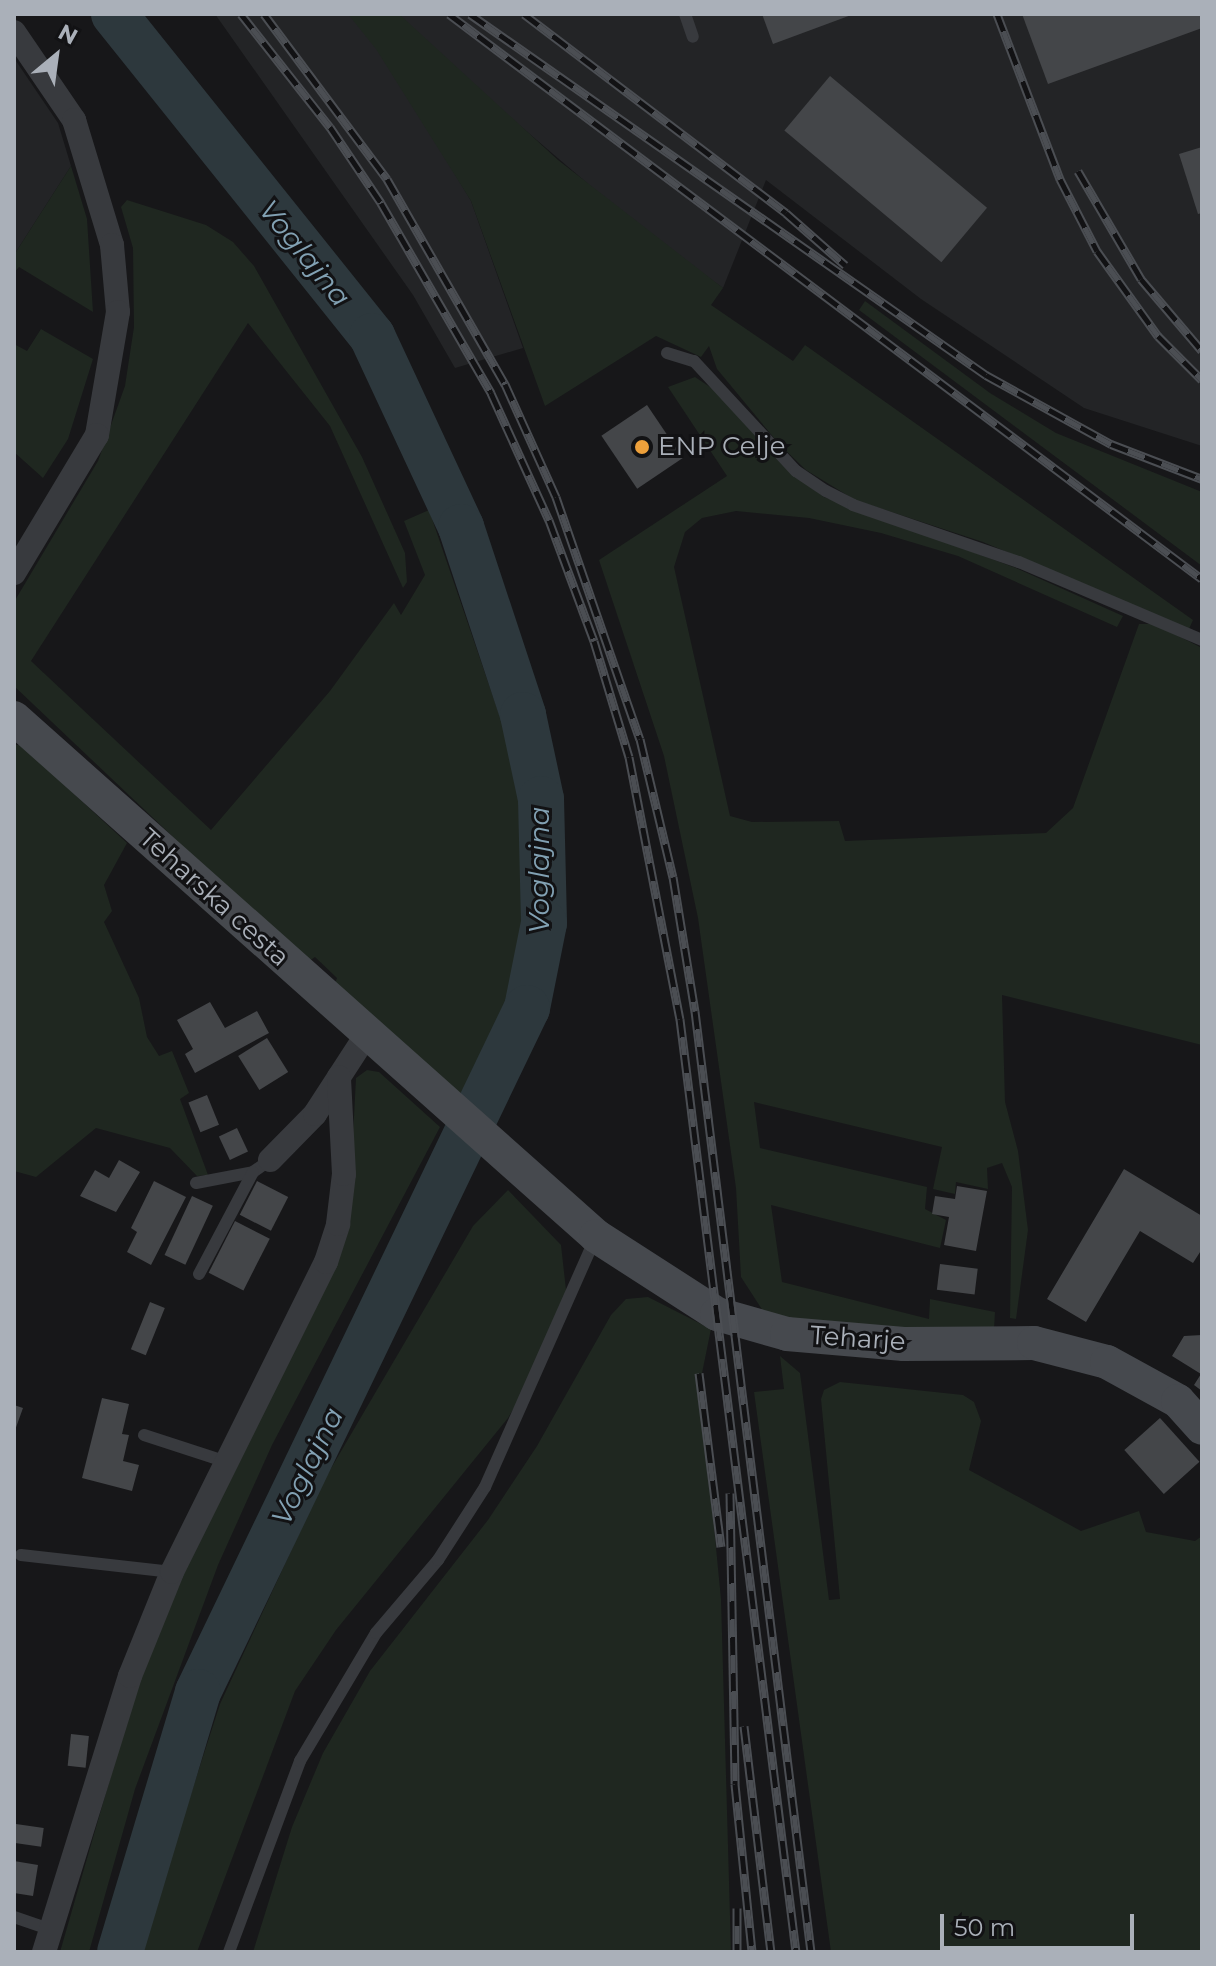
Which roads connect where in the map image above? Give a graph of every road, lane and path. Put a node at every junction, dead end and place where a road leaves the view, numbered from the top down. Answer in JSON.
{"nodes":[{"id":1,"x":685,"y":14,"type":"edge"},
{"id":2,"x":14,"y":32,"type":"edge"},
{"id":3,"x":693,"y":37,"type":"dead end"},
{"id":4,"x":667,"y":353,"type":"dead end"},
{"id":5,"x":14,"y":573,"type":"edge"},
{"id":6,"x":1202,"y":640,"type":"edge"},
{"id":7,"x":14,"y":718,"type":"edge"},
{"id":8,"x":367,"y":1034,"type":"junction"},
{"id":9,"x":339,"y":1077,"type":"junction"},
{"id":10,"x":262,"y":1166,"type":"junction"},
{"id":11,"x":536,"y":1182,"type":"joint"},
{"id":12,"x":196,"y":1183,"type":"dead end"},
{"id":13,"x":596,"y":1236,"type":"junction"},
{"id":14,"x":199,"y":1274,"type":"dead end"},
{"id":15,"x":1202,"y":1428,"type":"edge"},
{"id":16,"x":144,"y":1435,"type":"dead end"},
{"id":17,"x":224,"y":1461,"type":"junction"},
{"id":18,"x":21,"y":1555,"type":"dead end"},
{"id":19,"x":172,"y":1572,"type":"junction"},
{"id":20,"x":14,"y":1917,"type":"edge"},
{"id":21,"x":46,"y":1940,"type":"edge"},
{"id":22,"x":229,"y":1952,"type":"edge"}],
"edges":[{"from":1,"to":3,"type":"lane"},
{"from":2,"to":5,"type":"street"},
{"from":4,"to":6,"type":"lane"},
{"from":7,"to":8,"type":"street","name":"Teharska cesta"},
{"from":8,"to":9,"type":"street"},
{"from":8,"to":11,"type":"street","name":"Teharska cesta"},
{"from":9,"to":10,"type":"street"},
{"from":9,"to":17,"type":"street"},
{"from":10,"to":12,"type":"lane"},
{"from":10,"to":14,"type":"lane"},
{"from":11,"to":13,"type":"street","name":"Teharje"},
{"from":13,"to":15,"type":"street","name":"Teharje"},
{"from":13,"to":22,"type":"lane"},
{"from":16,"to":17,"type":"lane"},
{"from":17,"to":19,"type":"street"},
{"from":18,"to":19,"type":"lane"},
{"from":19,"to":21,"type":"street"},
{"from":20,"to":21,"type":"lane"}]}
